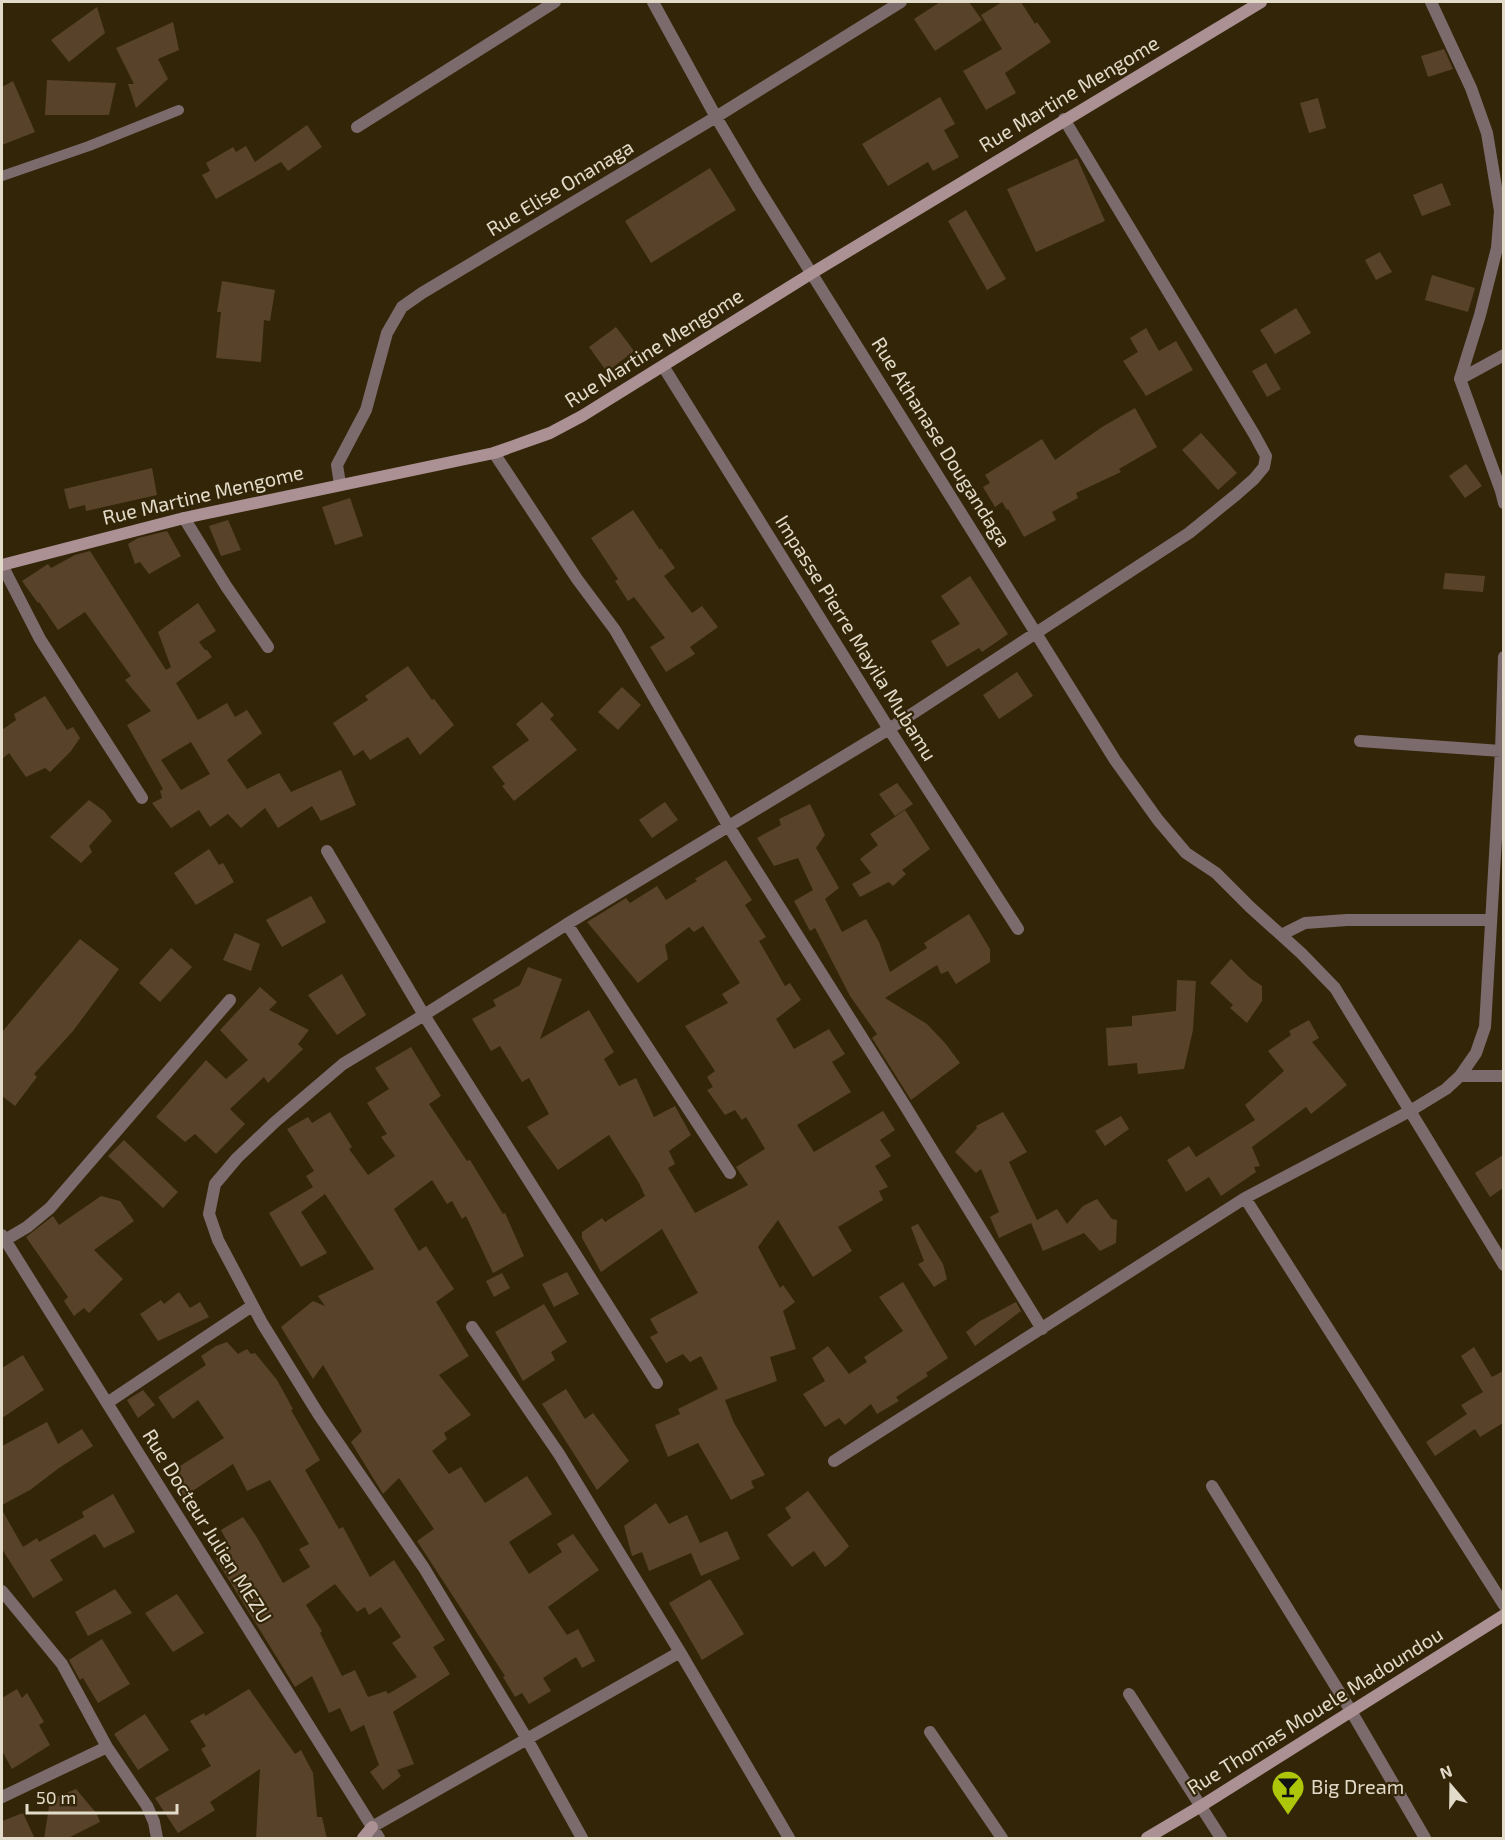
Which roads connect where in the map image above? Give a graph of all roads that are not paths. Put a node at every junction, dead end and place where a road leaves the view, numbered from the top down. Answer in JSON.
{"nodes":[{"id":1,"x":555,"y":2,"type":"edge"},
{"id":2,"x":653,"y":2,"type":"edge"},
{"id":3,"x":901,"y":2,"type":"edge"},
{"id":4,"x":1261,"y":2,"type":"edge"},
{"id":5,"x":1431,"y":2,"type":"edge"},
{"id":6,"x":179,"y":110,"type":"dead end"},
{"id":7,"x":716,"y":117,"type":"junction"},
{"id":8,"x":1064,"y":119,"type":"junction"},
{"id":9,"x":357,"y":127,"type":"dead end"},
{"id":10,"x":2,"y":176,"type":"edge"},
{"id":11,"x":812,"y":273,"type":"junction"},
{"id":12,"x":1503,"y":355,"type":"edge"},
{"id":13,"x":663,"y":366,"type":"junction"},
{"id":14,"x":1460,"y":379,"type":"junction"},
{"id":15,"x":494,"y":453,"type":"junction"},
{"id":16,"x":340,"y":484,"type":"junction"},
{"id":17,"x":1503,"y":503,"type":"edge"},
{"id":18,"x":184,"y":518,"type":"junction"},
{"id":19,"x":2,"y":565,"type":"edge"},
{"id":20,"x":1036,"y":632,"type":"junction"},
{"id":21,"x":268,"y":647,"type":"dead end"},
{"id":22,"x":1503,"y":657,"type":"edge"},
{"id":23,"x":889,"y":729,"type":"junction"},
{"id":24,"x":1360,"y":741,"type":"dead end"},
{"id":25,"x":1501,"y":751,"type":"junction"},
{"id":26,"x":142,"y":798,"type":"dead end"},
{"id":27,"x":729,"y":827,"type":"junction"},
{"id":28,"x":327,"y":851,"type":"dead end"},
{"id":29,"x":1491,"y":920,"type":"junction"},
{"id":30,"x":567,"y":924,"type":"junction"},
{"id":31,"x":1018,"y":929,"type":"dead end"},
{"id":32,"x":1281,"y":935,"type":"junction"},
{"id":33,"x":230,"y":1000,"type":"dead end"},
{"id":34,"x":424,"y":1015,"type":"junction"},
{"id":35,"x":1460,"y":1076,"type":"junction"},
{"id":36,"x":1503,"y":1076,"type":"edge"},
{"id":37,"x":1410,"y":1112,"type":"junction"},
{"id":38,"x":730,"y":1173,"type":"dead end"},
{"id":39,"x":1245,"y":1198,"type":"junction"},
{"id":40,"x":3,"y":1238,"type":"edge"},
{"id":41,"x":1503,"y":1265,"type":"edge"},
{"id":42,"x":252,"y":1306,"type":"junction"},
{"id":43,"x":472,"y":1327,"type":"dead end"},
{"id":44,"x":1042,"y":1329,"type":"junction"},
{"id":45,"x":657,"y":1383,"type":"dead end"},
{"id":46,"x":107,"y":1403,"type":"junction"},
{"id":47,"x":834,"y":1461,"type":"dead end"},
{"id":48,"x":1212,"y":1486,"type":"dead end"},
{"id":49,"x":2,"y":1591,"type":"edge"},
{"id":50,"x":1503,"y":1605,"type":"edge"},
{"id":51,"x":1503,"y":1615,"type":"edge"},
{"id":52,"x":680,"y":1652,"type":"junction"},
{"id":53,"x":1129,"y":1694,"type":"dead end"},
{"id":54,"x":1351,"y":1711,"type":"junction"},
{"id":55,"x":930,"y":1732,"type":"dead end"},
{"id":56,"x":527,"y":1738,"type":"junction"},
{"id":57,"x":107,"y":1748,"type":"junction"},
{"id":58,"x":2,"y":1797,"type":"edge"},
{"id":59,"x":1202,"y":1806,"type":"junction"},
{"id":60,"x":372,"y":1827,"type":"junction"},
{"id":61,"x":157,"y":1839,"type":"edge"},
{"id":62,"x":363,"y":1839,"type":"edge"},
{"id":63,"x":379,"y":1839,"type":"edge"},
{"id":64,"x":582,"y":1839,"type":"edge"},
{"id":65,"x":789,"y":1839,"type":"edge"},
{"id":66,"x":1002,"y":1839,"type":"edge"},
{"id":67,"x":1147,"y":1839,"type":"edge"},
{"id":68,"x":1221,"y":1839,"type":"edge"},
{"id":69,"x":1425,"y":1839,"type":"edge"}],
"edges":[{"from":1,"to":9,"type":"street"},
{"from":2,"to":7,"type":"street","name":"Rue Athanase Dougandaga"},
{"from":3,"to":7,"type":"street","name":"Rue Elise Onanaga"},
{"from":4,"to":8,"type":"street","name":"Rue Martine Mengome"},
{"from":5,"to":14,"type":"street"},
{"from":6,"to":10,"type":"lane"},
{"from":7,"to":11,"type":"street","name":"Rue Athanase Dougandaga"},
{"from":7,"to":16,"type":"street","name":"Rue Elise Onanaga"},
{"from":8,"to":11,"type":"street","name":"Rue Martine Mengome"},
{"from":8,"to":20,"type":"street"},
{"from":11,"to":13,"type":"street","name":"Rue Martine Mengome"},
{"from":11,"to":20,"type":"street","name":"Rue Athanase Dougandaga"},
{"from":12,"to":14,"type":"street"},
{"from":13,"to":15,"type":"street","name":"Rue Martine Mengome"},
{"from":13,"to":23,"type":"street","name":"Impasse Pierre Mayila Mubamu"},
{"from":14,"to":17,"type":"street"},
{"from":15,"to":16,"type":"street","name":"Rue Martine Mengome"},
{"from":15,"to":27,"type":"street"},
{"from":16,"to":18,"type":"street","name":"Rue Martine Mengome"},
{"from":18,"to":19,"type":"street","name":"Rue Martine Mengome"},
{"from":18,"to":21,"type":"street"},
{"from":19,"to":26,"type":"street"},
{"from":20,"to":23,"type":"street"},
{"from":20,"to":32,"type":"street","name":"Rue Athanase Dougandaga"},
{"from":22,"to":25,"type":"street"},
{"from":23,"to":27,"type":"street"},
{"from":23,"to":31,"type":"street","name":"Impasse Pierre Mayila Mubamu"},
{"from":24,"to":25,"type":"street"},
{"from":25,"to":29,"type":"street"},
{"from":27,"to":30,"type":"street"},
{"from":27,"to":44,"type":"street"},
{"from":28,"to":34,"type":"street"},
{"from":29,"to":32,"type":"street"},
{"from":29,"to":35,"type":"street"},
{"from":30,"to":34,"type":"street"},
{"from":30,"to":38,"type":"street"},
{"from":32,"to":37,"type":"street","name":"Rue Athanase Dougandaga"},
{"from":33,"to":40,"type":"street"},
{"from":34,"to":42,"type":"street"},
{"from":34,"to":45,"type":"street"},
{"from":35,"to":36,"type":"street"},
{"from":35,"to":37,"type":"street"},
{"from":37,"to":39,"type":"street"},
{"from":37,"to":41,"type":"street","name":"Rue Athanase Dougandaga"},
{"from":39,"to":44,"type":"street"},
{"from":39,"to":50,"type":"street"},
{"from":40,"to":46,"type":"street","name":"Rue Docteur Julien MEZU"},
{"from":42,"to":46,"type":"street"},
{"from":42,"to":56,"type":"street"},
{"from":43,"to":52,"type":"street"},
{"from":44,"to":47,"type":"street"},
{"from":46,"to":60,"type":"street","name":"Rue Docteur Julien MEZU"},
{"from":48,"to":54,"type":"street"},
{"from":49,"to":57,"type":"street"},
{"from":51,"to":54,"type":"street","name":"Rue Thomas Mouele Madoundou"},
{"from":52,"to":56,"type":"street"},
{"from":52,"to":65,"type":"street"},
{"from":53,"to":59,"type":"street"},
{"from":54,"to":59,"type":"street","name":"Rue Thomas Mouele Madoundou"},
{"from":54,"to":69,"type":"street"},
{"from":55,"to":66,"type":"street"},
{"from":56,"to":60,"type":"street"},
{"from":56,"to":64,"type":"street"},
{"from":57,"to":58,"type":"street"},
{"from":57,"to":61,"type":"street"},
{"from":59,"to":67,"type":"street","name":"Rue Thomas Mouele Madoundou"},
{"from":59,"to":68,"type":"street"},
{"from":60,"to":62,"type":"street"},
{"from":60,"to":63,"type":"street","name":"Rue Docteur Julien MEZU"}]}
